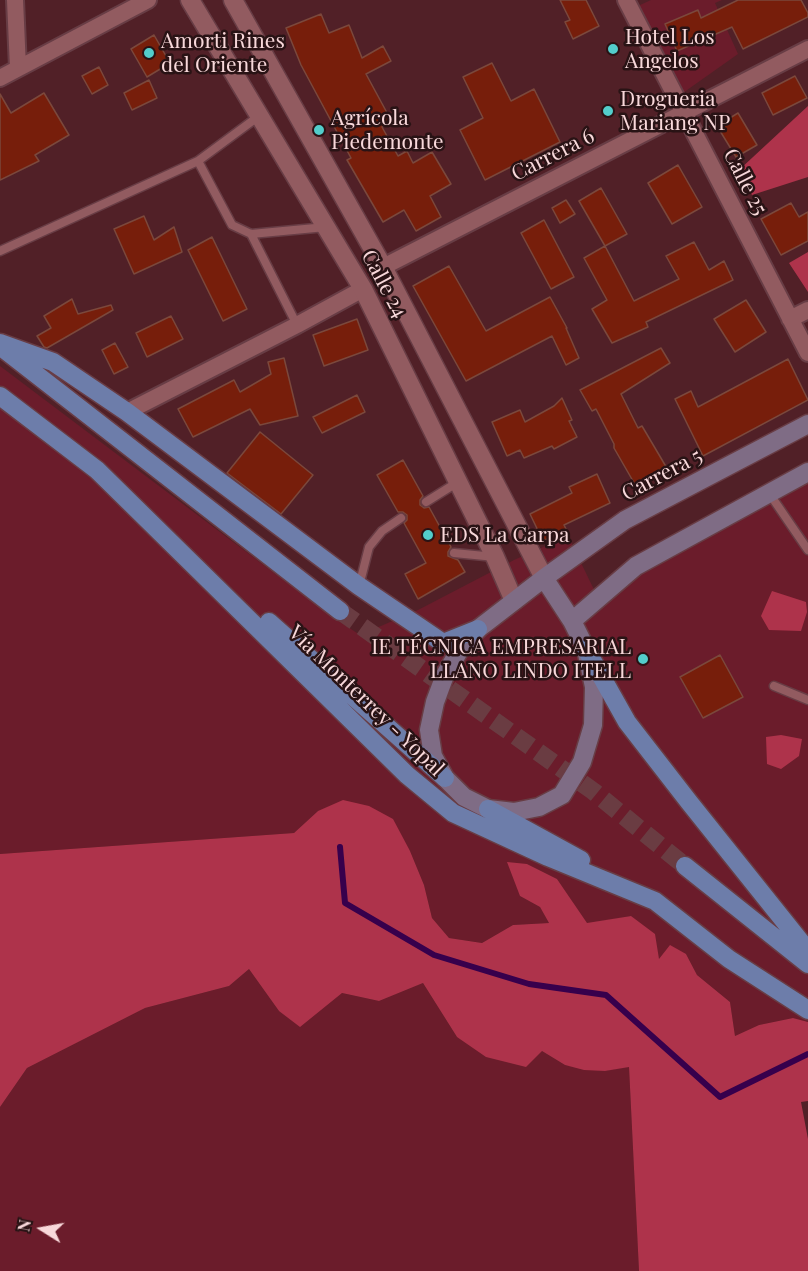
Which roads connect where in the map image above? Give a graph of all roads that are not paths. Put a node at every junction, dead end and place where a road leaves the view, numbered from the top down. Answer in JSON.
{"nodes":[{"id":1,"x":15,"y":0,"type":"edge"},
{"id":2,"x":148,"y":0,"type":"edge"},
{"id":3,"x":190,"y":0,"type":"edge"},
{"id":4,"x":233,"y":0,"type":"edge"},
{"id":5,"x":626,"y":0,"type":"edge"},
{"id":6,"x":808,"y":49,"type":"edge"},
{"id":7,"x":18,"y":68,"type":"junction"},
{"id":8,"x":0,"y":78,"type":"edge"},
{"id":9,"x":684,"y":113,"type":"junction"},
{"id":10,"x":260,"y":116,"type":"junction"},
{"id":11,"x":198,"y":161,"type":"junction"},
{"id":12,"x":326,"y":227,"type":"junction"},
{"id":13,"x":251,"y":234,"type":"junction"},
{"id":14,"x":0,"y":251,"type":"edge"},
{"id":15,"x":382,"y":267,"type":"junction"},
{"id":16,"x":363,"y":289,"type":"junction"},
{"id":17,"x":808,"y":310,"type":"edge"},
{"id":18,"x":790,"y":319,"type":"junction"},
{"id":19,"x":297,"y":325,"type":"junction"},
{"id":20,"x":0,"y":345,"type":"edge"},
{"id":21,"x":808,"y":353,"type":"edge"},
{"id":22,"x":0,"y":396,"type":"edge"},
{"id":23,"x":126,"y":412,"type":"junction"},
{"id":24,"x":808,"y":424,"type":"edge"},
{"id":25,"x":97,"y":470,"type":"junction"},
{"id":26,"x":808,"y":472,"type":"edge"},
{"id":27,"x":458,"y":482,"type":"junction"},
{"id":28,"x":769,"y":492,"type":"junction"},
{"id":29,"x":426,"y":502,"type":"dead end"},
{"id":30,"x":401,"y":518,"type":"dead end"},
{"id":31,"x":808,"y":550,"type":"edge"},
{"id":32,"x":454,"y":553,"type":"dead end"},
{"id":33,"x":495,"y":557,"type":"junction"},
{"id":34,"x":544,"y":578,"type":"junction"},
{"id":35,"x":359,"y":586,"type":"junction"},
{"id":36,"x":514,"y":601,"type":"junction"},
{"id":37,"x":340,"y":610,"type":"tunnel mouth"},
{"id":38,"x":572,"y":621,"type":"junction"},
{"id":39,"x":478,"y":629,"type":"junction"},
{"id":40,"x":586,"y":650,"type":"junction"},
{"id":41,"x":774,"y":686,"type":"dead end"},
{"id":42,"x":808,"y":700,"type":"edge"},
{"id":43,"x":445,"y":778,"type":"junction"},
{"id":44,"x":488,"y":809,"type":"junction"},
{"id":45,"x":684,"y":866,"type":"tunnel mouth"},
{"id":46,"x":655,"y":900,"type":"junction"},
{"id":47,"x":808,"y":951,"type":"edge"},
{"id":48,"x":808,"y":964,"type":"edge"},
{"id":49,"x":808,"y":1010,"type":"edge"}],
"edges":[{"from":1,"to":7,"type":"street"},
{"from":2,"to":7,"type":"street"},
{"from":3,"to":10,"type":"street","name":"Calle 24"},
{"from":4,"to":15,"type":"street","name":"Calle 24"},
{"from":5,"to":9,"type":"street","name":"Calle 25"},
{"from":6,"to":9,"type":"street","name":"Carrera 6"},
{"from":7,"to":8,"type":"street"},
{"from":9,"to":15,"type":"street","name":"Carrera 6"},
{"from":9,"to":18,"type":"street","name":"Calle 25"},
{"from":10,"to":11,"type":"lane"},
{"from":10,"to":12,"type":"street","name":"Calle 24"},
{"from":11,"to":13,"type":"lane"},
{"from":11,"to":14,"type":"lane"},
{"from":12,"to":13,"type":"lane"},
{"from":12,"to":16,"type":"street","name":"Calle 24"},
{"from":13,"to":19,"type":"lane"},
{"from":15,"to":34,"type":"street","name":"Calle 24"},
{"from":16,"to":19,"type":"street"},
{"from":16,"to":27,"type":"street","name":"Calle 24"},
{"from":17,"to":18,"type":"street"},
{"from":18,"to":21,"type":"street","name":"Calle 25"},
{"from":19,"to":23,"type":"street"},
{"from":20,"to":23,"type":"main road"},
{"from":20,"to":37,"type":"main road"},
{"from":22,"to":25,"type":"main road","name":"Vía Monterrey - Yopal"},
{"from":23,"to":35,"type":"main road"},
{"from":24,"to":34,"type":"main road","name":"Carrera 5"},
{"from":25,"to":43,"type":"main road"},
{"from":25,"to":46,"type":"main road","name":"Vía Monterrey - Yopal"},
{"from":26,"to":28,"type":"main road"},
{"from":27,"to":29,"type":"lane"},
{"from":27,"to":33,"type":"street","name":"Calle 24"},
{"from":28,"to":31,"type":"lane"},
{"from":28,"to":38,"type":"main road"},
{"from":30,"to":35,"type":"lane"},
{"from":32,"to":33,"type":"lane"},
{"from":33,"to":36,"type":"street","name":"Calle 24"},
{"from":34,"to":36,"type":"main road"},
{"from":34,"to":38,"type":"main road"},
{"from":35,"to":39,"type":"main road"},
{"from":36,"to":39,"type":"main road"},
{"from":38,"to":40,"type":"main road"},
{"from":39,"to":43,"type":"main road"},
{"from":40,"to":44,"type":"main road"},
{"from":40,"to":47,"type":"main road"},
{"from":41,"to":42,"type":"lane"},
{"from":43,"to":44,"type":"main road"},
{"from":44,"to":46,"type":"main road"},
{"from":45,"to":48,"type":"main road"},
{"from":46,"to":49,"type":"main road","name":"Vía Monterrey - Yopal"}]}
